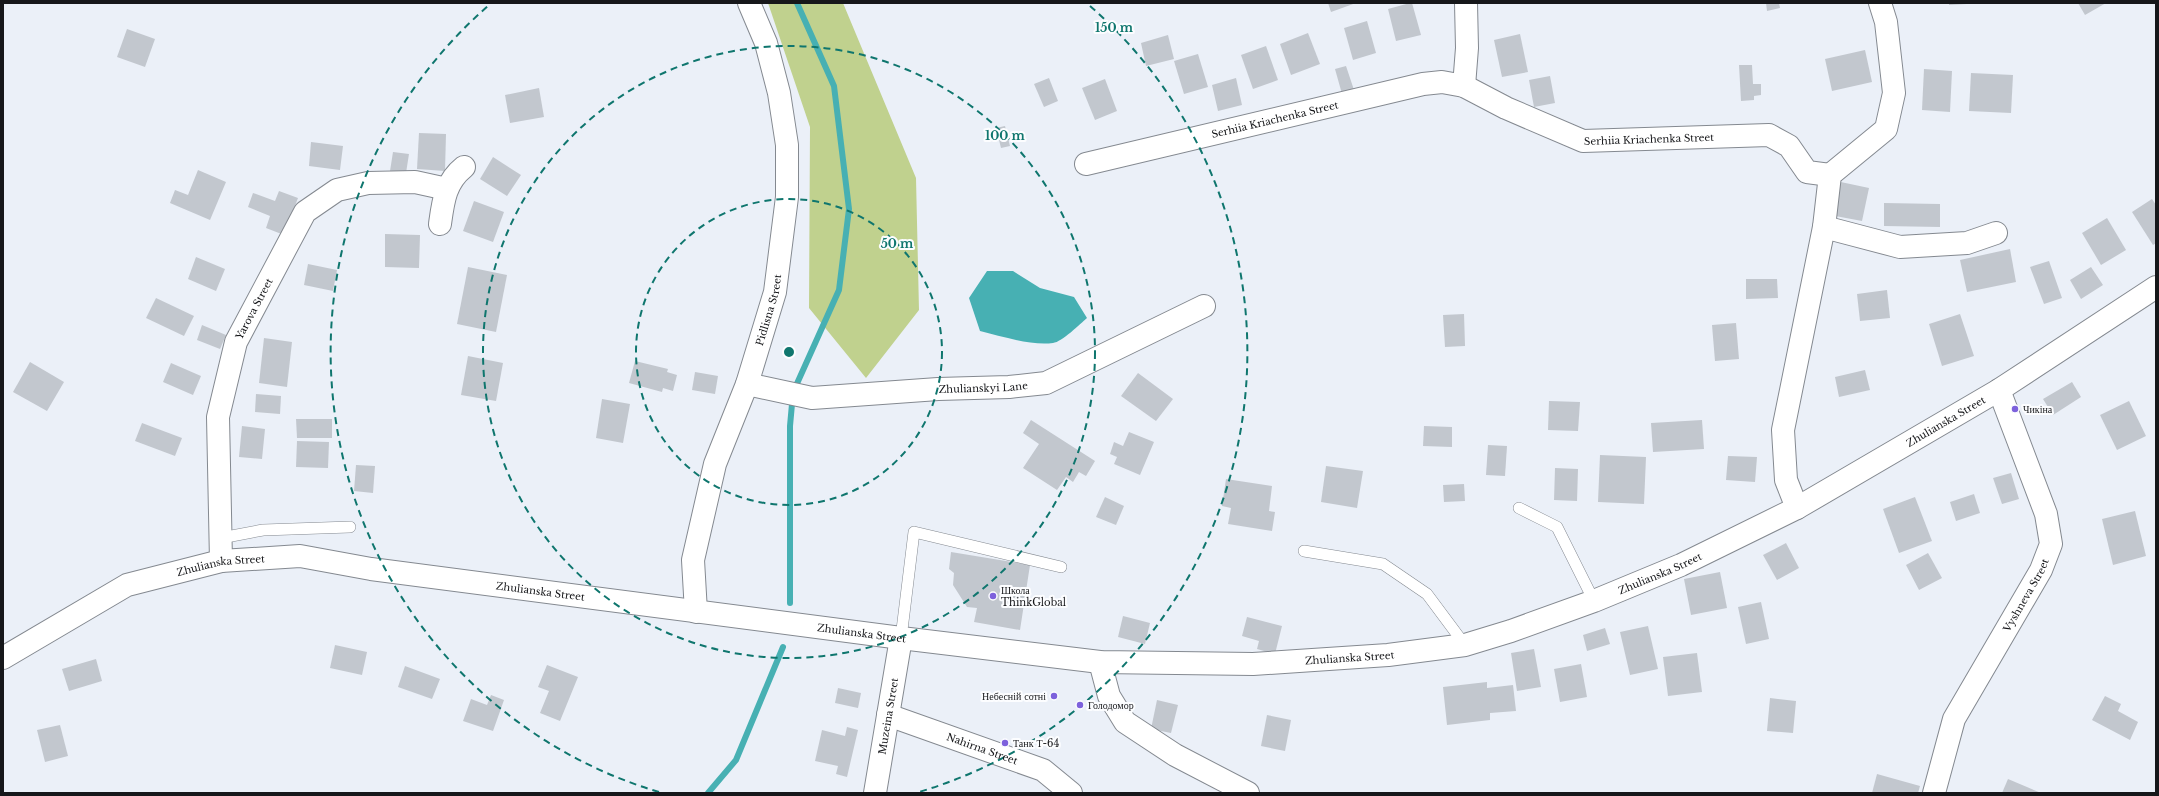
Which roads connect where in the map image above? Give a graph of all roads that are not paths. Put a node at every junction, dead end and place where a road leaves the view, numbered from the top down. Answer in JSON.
{"nodes":[{"id":1,"x":749,"y":3,"type":"edge"},
{"id":2,"x":1466,"y":3,"type":"edge"},
{"id":3,"x":1880,"y":3,"type":"edge"},
{"id":4,"x":1464,"y":86,"type":"junction"},
{"id":5,"x":1086,"y":164,"type":"dead end"},
{"id":6,"x":464,"y":166,"type":"dead end"},
{"id":7,"x":1830,"y":175,"type":"junction"},
{"id":8,"x":447,"y":188,"type":"junction"},
{"id":9,"x":440,"y":224,"type":"dead end"},
{"id":10,"x":1824,"y":227,"type":"junction"},
{"id":11,"x":1996,"y":233,"type":"dead end"},
{"id":12,"x":2156,"y":287,"type":"edge"},
{"id":13,"x":1204,"y":306,"type":"dead end"},
{"id":14,"x":747,"y":384,"type":"junction"},
{"id":15,"x":1999,"y":390,"type":"junction"},
{"id":16,"x":1519,"y":508,"type":"dead end"},
{"id":17,"x":1797,"y":508,"type":"junction"},
{"id":18,"x":350,"y":527,"type":"dead end"},
{"id":19,"x":221,"y":538,"type":"junction"},
{"id":20,"x":1304,"y":551,"type":"dead end"},
{"id":21,"x":221,"y":561,"type":"junction"},
{"id":22,"x":1061,"y":567,"type":"dead end"},
{"id":23,"x":1594,"y":601,"type":"junction"},
{"id":24,"x":696,"y":612,"type":"junction"},
{"id":25,"x":900,"y":638,"type":"junction"},
{"id":26,"x":1465,"y":645,"type":"junction"},
{"id":27,"x":3,"y":658,"type":"edge"},
{"id":28,"x":1100,"y":662,"type":"junction"},
{"id":29,"x":888,"y":715,"type":"junction"},
{"id":30,"x":875,"y":793,"type":"edge"},
{"id":31,"x":1071,"y":793,"type":"edge"},
{"id":32,"x":1248,"y":793,"type":"edge"},
{"id":33,"x":1934,"y":793,"type":"edge"}],
"edges":[{"from":1,"to":14,"type":"street","name":"Pidlisna Street"},
{"from":2,"to":4,"type":"street"},
{"from":3,"to":7,"type":"street"},
{"from":4,"to":5,"type":"street","name":"Serhiia Kriachenka Street"},
{"from":4,"to":7,"type":"street","name":"Serhiia Kriachenka Street"},
{"from":6,"to":8,"type":"street"},
{"from":7,"to":10,"type":"street"},
{"from":8,"to":9,"type":"street"},
{"from":8,"to":19,"type":"street","name":"Yarova Street"},
{"from":10,"to":11,"type":"street"},
{"from":10,"to":17,"type":"street"},
{"from":12,"to":15,"type":"street","name":"Zhulianska Street"},
{"from":13,"to":14,"type":"street","name":"Zhulianskyi Lane"},
{"from":14,"to":24,"type":"street","name":"Pidlisna Street"},
{"from":15,"to":17,"type":"street","name":"Zhulianska Street"},
{"from":15,"to":33,"type":"street","name":"Vyshneva Street"},
{"from":16,"to":23,"type":"lane"},
{"from":17,"to":23,"type":"street","name":"Zhulianska Street"},
{"from":18,"to":19,"type":"lane"},
{"from":19,"to":21,"type":"street","name":"Yarova Street"},
{"from":20,"to":26,"type":"lane"},
{"from":21,"to":24,"type":"street","name":"Zhulianska Street"},
{"from":21,"to":27,"type":"street","name":"Zhulianska Street"},
{"from":22,"to":25,"type":"lane"},
{"from":23,"to":26,"type":"street","name":"Zhulianska Street"},
{"from":24,"to":25,"type":"street","name":"Zhulianska Street"},
{"from":25,"to":28,"type":"street","name":"Zhulianska Street"},
{"from":25,"to":29,"type":"street","name":"Muzeina Street"},
{"from":26,"to":28,"type":"street","name":"Zhulianska Street"},
{"from":28,"to":32,"type":"street"},
{"from":29,"to":30,"type":"street","name":"Muzeina Street"},
{"from":29,"to":31,"type":"street","name":"Nahirna Street"}]}
